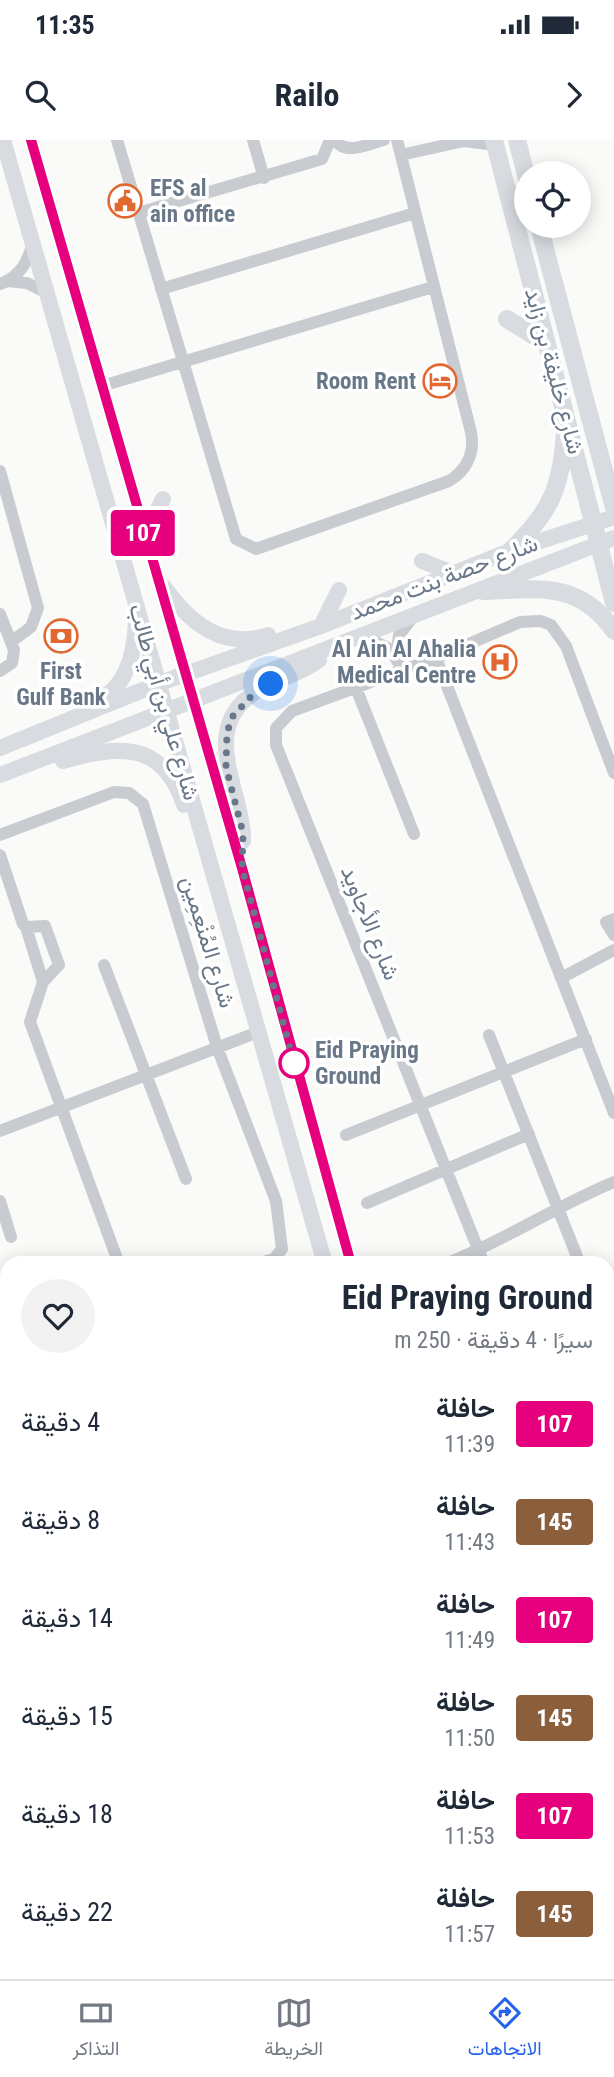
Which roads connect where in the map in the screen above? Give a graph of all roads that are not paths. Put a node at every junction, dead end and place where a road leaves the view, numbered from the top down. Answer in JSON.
{"nodes":[{"id":1,"x":4,"y":140,"type":"edge"},
{"id":2,"x":31,"y":140,"type":"edge"},
{"id":3,"x":117,"y":140,"type":"edge"},
{"id":4,"x":253,"y":140,"type":"edge"},
{"id":5,"x":333,"y":140,"type":"edge"},
{"id":6,"x":384,"y":140,"type":"edge"},
{"id":7,"x":397,"y":140,"type":"edge"},
{"id":8,"x":517,"y":140,"type":"edge"},
{"id":9,"x":457,"y":141,"type":"edge"},
{"id":10,"x":495,"y":142,"type":"edge"},
{"id":11,"x":401,"y":155,"type":"junction"},
{"id":12,"x":522,"y":161,"type":"edge"},
{"id":13,"x":264,"y":178,"type":"junction"},
{"id":14,"x":138,"y":213,"type":"junction"},
{"id":15,"x":415,"y":213,"type":"junction"},
{"id":16,"x":542,"y":238,"type":"edge"},
{"id":17,"x":33,"y":239,"type":"junction"},
{"id":18,"x":3,"y":282,"type":"edge"},
{"id":19,"x":433,"y":287,"type":"junction"},
{"id":20,"x":161,"y":289,"type":"junction"},
{"id":21,"x":47,"y":293,"type":"junction"},
{"id":22,"x":507,"y":319,"type":"dead end"},
{"id":23,"x":544,"y":342,"type":"junction"},
{"id":24,"x":181,"y":362,"type":"junction"},
{"id":25,"x":102,"y":386,"type":"junction"},
{"id":26,"x":566,"y":413,"type":"junction"},
{"id":27,"x":592,"y":424,"type":"junction"},
{"id":28,"x":614,"y":453,"type":"edge"},
{"id":29,"x":0,"y":471,"type":"edge"},
{"id":30,"x":163,"y":499,"type":"dead end"},
{"id":31,"x":614,"y":508,"type":"edge"},
{"id":32,"x":614,"y":517,"type":"edge"},
{"id":33,"x":113,"y":523,"type":"junction"},
{"id":34,"x":594,"y":523,"type":"junction"},
{"id":35,"x":144,"y":536,"type":"junction"},
{"id":36,"x":607,"y":541,"type":"edge"},
{"id":37,"x":510,"y":551,"type":"junction"},
{"id":38,"x":422,"y":561,"type":"dead end"},
{"id":39,"x":453,"y":573,"type":"junction"},
{"id":40,"x":157,"y":577,"type":"junction"},
{"id":41,"x":339,"y":590,"type":"dead end"},
{"id":42,"x":483,"y":592,"type":"junction"},
{"id":43,"x":614,"y":603,"type":"edge"},
{"id":44,"x":0,"y":614,"type":"edge"},
{"id":45,"x":412,"y":618,"type":"junction"},
{"id":46,"x":321,"y":626,"type":"junction"},
{"id":47,"x":614,"y":631,"type":"edge"},
{"id":48,"x":363,"y":636,"type":"junction"},
{"id":49,"x":11,"y":642,"type":"junction"},
{"id":50,"x":338,"y":645,"type":"junction"},
{"id":51,"x":396,"y":656,"type":"junction"},
{"id":52,"x":436,"y":658,"type":"junction"},
{"id":53,"x":402,"y":669,"type":"junction"},
{"id":54,"x":0,"y":670,"type":"edge"},
{"id":55,"x":185,"y":675,"type":"junction"},
{"id":56,"x":160,"y":683,"type":"junction"},
{"id":57,"x":356,"y":688,"type":"junction"},
{"id":58,"x":193,"y":700,"type":"junction"},
{"id":59,"x":166,"y":710,"type":"junction"},
{"id":60,"x":41,"y":731,"type":"junction"},
{"id":61,"x":0,"y":748,"type":"edge"},
{"id":62,"x":23,"y":767,"type":"junction"},
{"id":63,"x":614,"y":773,"type":"edge"},
{"id":64,"x":0,"y":775,"type":"edge"},
{"id":65,"x":414,"y":834,"type":"dead end"},
{"id":66,"x":0,"y":835,"type":"edge"},
{"id":67,"x":0,"y":855,"type":"edge"},
{"id":68,"x":242,"y":868,"type":"junction"},
{"id":69,"x":213,"y":871,"type":"junction"},
{"id":70,"x":610,"y":921,"type":"edge"},
{"id":71,"x":26,"y":927,"type":"junction"},
{"id":72,"x":614,"y":935,"type":"edge"},
{"id":73,"x":614,"y":950,"type":"edge"},
{"id":74,"x":104,"y":965,"type":"dead end"},
{"id":75,"x":561,"y":978,"type":"junction"},
{"id":76,"x":43,"y":982,"type":"junction"},
{"id":77,"x":258,"y":1032,"type":"junction"},
{"id":78,"x":489,"y":1035,"type":"dead end"},
{"id":79,"x":586,"y":1039,"type":"junction"},
{"id":80,"x":218,"y":1047,"type":"junction"},
{"id":81,"x":504,"y":1072,"type":"junction"},
{"id":82,"x":147,"y":1075,"type":"junction"},
{"id":83,"x":421,"y":1105,"type":"junction"},
{"id":84,"x":61,"y":1109,"type":"junction"},
{"id":85,"x":614,"y":1113,"type":"edge"},
{"id":86,"x":0,"y":1131,"type":"edge"},
{"id":87,"x":529,"y":1134,"type":"junction"},
{"id":88,"x":346,"y":1135,"type":"dead end"},
{"id":89,"x":446,"y":1169,"type":"junction"},
{"id":90,"x":186,"y":1179,"type":"dead end"},
{"id":91,"x":614,"y":1182,"type":"edge"},
{"id":92,"x":0,"y":1201,"type":"edge"},
{"id":93,"x":367,"y":1203,"type":"dead end"},
{"id":94,"x":558,"y":1207,"type":"junction"},
{"id":95,"x":11,"y":1237,"type":"dead end"},
{"id":96,"x":479,"y":1250,"type":"junction"},
{"id":97,"x":116,"y":1256,"type":"edge"},
{"id":98,"x":276,"y":1256,"type":"edge"},
{"id":99,"x":323,"y":1256,"type":"edge"},
{"id":100,"x":349,"y":1256,"type":"edge"},
{"id":101,"x":464,"y":1256,"type":"edge"},
{"id":102,"x":481,"y":1256,"type":"edge"},
{"id":103,"x":577,"y":1256,"type":"edge"}],
"edges":[{"from":1,"to":17,"type":"main road","name":"شارع علي بن أبي طالب"},
{"from":2,"to":25,"type":"main road","name":"شارع علي بن أبي طالب"},
{"from":3,"to":14,"type":"street"},
{"from":4,"to":13,"type":"street"},
{"from":5,"to":6,"type":"street"},
{"from":5,"to":13,"type":"street"},
{"from":7,"to":11,"type":"street"},
{"from":8,"to":12,"type":"main road"},
{"from":9,"to":10,"type":"street"},
{"from":9,"to":11,"type":"street"},
{"from":10,"to":23,"type":"main road","name":"شارع خليفة بن زايد"},
{"from":11,"to":15,"type":"street"},
{"from":13,"to":14,"type":"street"},
{"from":14,"to":20,"type":"street"},
{"from":15,"to":19,"type":"street"},
{"from":15,"to":20,"type":"street"},
{"from":16,"to":27,"type":"main road","name":"شارع خليفة بن زايد"},
{"from":17,"to":18,"type":"street"},
{"from":17,"to":21,"type":"main road","name":"شارع علي بن أبي طالب"},
{"from":18,"to":21,"type":"street"},
{"from":19,"to":24,"type":"street"},
{"from":19,"to":24,"type":"street"},
{"from":20,"to":24,"type":"street"},
{"from":21,"to":33,"type":"main road","name":"شارع علي بن أبي طالب"},
{"from":22,"to":23,"type":"main road"},
{"from":23,"to":26,"type":"main road","name":"شارع خليفة بن زايد"},
{"from":24,"to":25,"type":"street"},
{"from":25,"to":35,"type":"main road","name":"شارع علي بن أبي طالب"},
{"from":26,"to":34,"type":"main road","name":"شارع خليفة بن زايد"},
{"from":26,"to":37,"type":"main road"},
{"from":27,"to":28,"type":"main road"},
{"from":27,"to":31,"type":"main road","name":"شارع خليفة بن زايد"},
{"from":29,"to":49,"type":"street"},
{"from":30,"to":35,"type":"main road"},
{"from":32,"to":34,"type":"main road","name":"شارع حصة بنت محمد"},
{"from":33,"to":56,"type":"main road","name":"شارع علي بن أبي طالب"},
{"from":33,"to":60,"type":"main road"},
{"from":34,"to":36,"type":"main road","name":"شارع خليفة بن زايد"},
{"from":34,"to":37,"type":"main road","name":"شارع حصة بنت محمد"},
{"from":35,"to":40,"type":"main road","name":"شارع علي بن أبي طالب"},
{"from":36,"to":42,"type":"main road","name":"شارع حصة بنت محمد"},
{"from":36,"to":43,"type":"main road","name":"شارع خليفة بن زايد"},
{"from":37,"to":39,"type":"main road","name":"شارع حصة بنت محمد"},
{"from":38,"to":39,"type":"main road"},
{"from":39,"to":46,"type":"main road","name":"شارع حصة بنت محمد"},
{"from":40,"to":46,"type":"main road"},
{"from":40,"to":55,"type":"main road","name":"شارع علي بن أبي طالب"},
{"from":41,"to":46,"type":"main road"},
{"from":42,"to":45,"type":"main road","name":"شارع حصة بنت محمد"},
{"from":42,"to":47,"type":"main road"},
{"from":44,"to":49,"type":"street"},
{"from":45,"to":48,"type":"main road","name":"شارع حصة بنت محمد"},
{"from":45,"to":51,"type":"street"},
{"from":46,"to":55,"type":"main road","name":"شارع حصة بنت محمد"},
{"from":48,"to":50,"type":"main road","name":"شارع حصة بنت محمد"},
{"from":48,"to":51,"type":"street"},
{"from":49,"to":54,"type":"street"},
{"from":50,"to":58,"type":"main road","name":"شارع حصة بنت محمد"},
{"from":50,"to":68,"type":"main road"},
{"from":51,"to":53,"type":"street"},
{"from":52,"to":53,"type":"street","name":"شارع الأجاويد"},
{"from":52,"to":63,"type":"street","name":"شارع الأجاويد"},
{"from":52,"to":75,"type":"street"},
{"from":53,"to":57,"type":"street","name":"شارع الأجاويد"},
{"from":55,"to":56,"type":"main road","name":"شارع حصة بنت محمد"},
{"from":55,"to":58,"type":"main road","name":"شارع علي بن أبي طالب"},
{"from":56,"to":59,"type":"main road","name":"شارع علي بن أبي طالب"},
{"from":56,"to":60,"type":"main road","name":"شارع حصة بنت محمد"},
{"from":57,"to":65,"type":"street"},
{"from":57,"to":83,"type":"street","name":"شارع الأجاويد"},
{"from":58,"to":59,"type":"main road","name":"شارع حصة بنت محمد"},
{"from":58,"to":68,"type":"main road","name":"شارع علي بن أبي طالب"},
{"from":59,"to":62,"type":"main road","name":"شارع حصة بنت محمد"},
{"from":59,"to":69,"type":"main road","name":"شارع علي بن أبي طالب"},
{"from":60,"to":61,"type":"main road","name":"شارع حصة بنت محمد"},
{"from":62,"to":64,"type":"main road","name":"شارع حصة بنت محمد"},
{"from":62,"to":69,"type":"main road"},
{"from":66,"to":80,"type":"street","name":"شارع المُنْعِمِين"},
{"from":67,"to":71,"type":"street"},
{"from":68,"to":100,"type":"main road","name":"شارع علي بن أبي طالب"},
{"from":69,"to":77,"type":"main road","name":"شارع علي بن أبي طالب"},
{"from":70,"to":72,"type":"street"},
{"from":71,"to":76,"type":"street"},
{"from":71,"to":76,"type":"street"},
{"from":73,"to":75,"type":"street"},
{"from":74,"to":82,"type":"street"},
{"from":75,"to":79,"type":"street"},
{"from":76,"to":84,"type":"street"},
{"from":77,"to":80,"type":"street"},
{"from":77,"to":99,"type":"main road","name":"شارع علي بن أبي طالب"},
{"from":78,"to":81,"type":"street"},
{"from":79,"to":81,"type":"street"},
{"from":79,"to":85,"type":"street"},
{"from":80,"to":82,"type":"street"},
{"from":80,"to":98,"type":"street","name":"شارع المُنْعِمِين"},
{"from":81,"to":83,"type":"street"},
{"from":81,"to":87,"type":"street"},
{"from":82,"to":84,"type":"street"},
{"from":82,"to":90,"type":"street"},
{"from":83,"to":88,"type":"street"},
{"from":83,"to":89,"type":"street","name":"شارع الأجاويد"},
{"from":84,"to":86,"type":"street"},
{"from":84,"to":97,"type":"street"},
{"from":87,"to":89,"type":"street"},
{"from":87,"to":94,"type":"street"},
{"from":89,"to":93,"type":"street"},
{"from":89,"to":96,"type":"street","name":"شارع الأجاويد"},
{"from":91,"to":94,"type":"street"},
{"from":92,"to":95,"type":"street"},
{"from":94,"to":96,"type":"street"},
{"from":94,"to":103,"type":"street"},
{"from":96,"to":101,"type":"street"},
{"from":96,"to":102,"type":"street","name":"شارع الأجاويد"}]}
